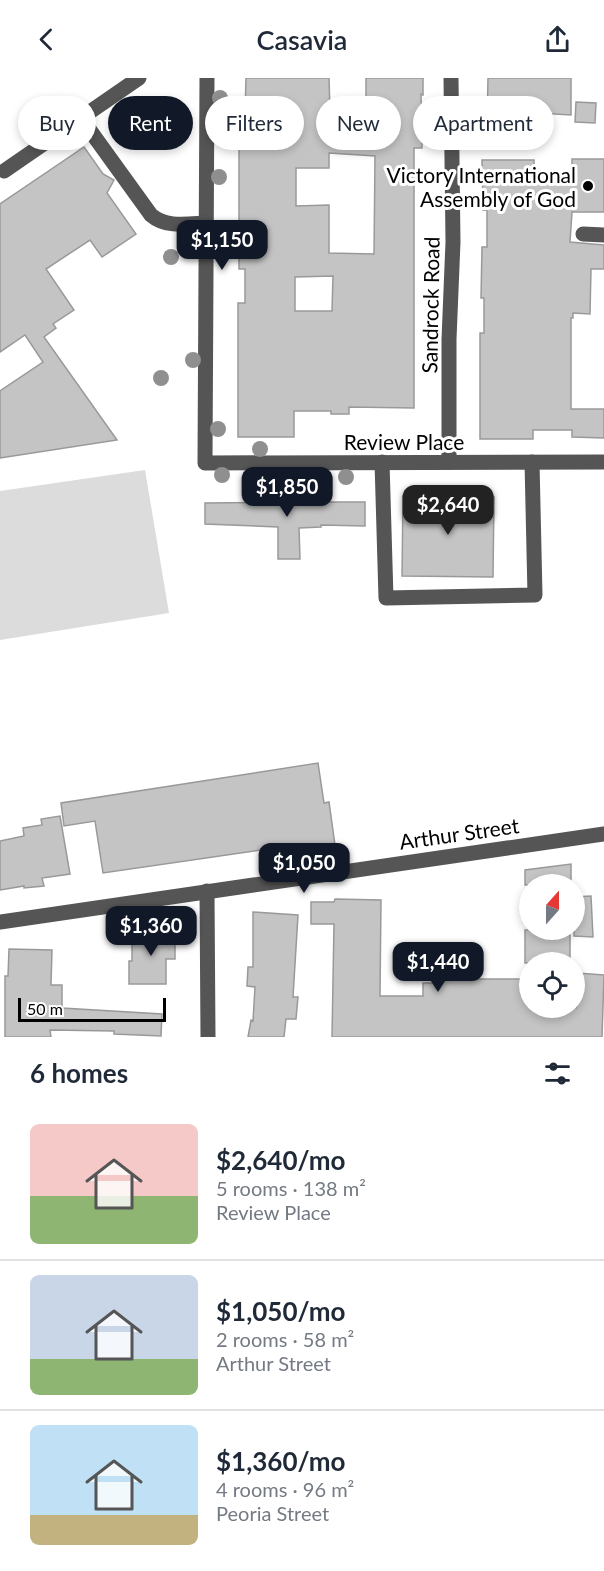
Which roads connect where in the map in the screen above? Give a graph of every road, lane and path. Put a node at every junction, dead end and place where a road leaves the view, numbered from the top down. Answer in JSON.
{"nodes":[{"id":1,"x":139,"y":78,"type":"edge"},
{"id":2,"x":207,"y":78,"type":"edge"},
{"id":3,"x":451,"y":78,"type":"edge"},
{"id":4,"x":96,"y":108,"type":"edge"},
{"id":5,"x":96,"y":139,"type":"edge"},
{"id":6,"x":35,"y":150,"type":"edge"},
{"id":7,"x":4,"y":171,"type":"dead end"},
{"id":8,"x":206,"y":223,"type":"junction"},
{"id":9,"x":583,"y":234,"type":"dead end"},
{"id":10,"x":604,"y":235,"type":"edge"},
{"id":11,"x":382,"y":462,"type":"junction"},
{"id":12,"x":449,"y":462,"type":"junction"},
{"id":13,"x":532,"y":462,"type":"junction"},
{"id":14,"x":604,"y":462,"type":"edge"},
{"id":15,"x":604,"y":834,"type":"edge"},
{"id":16,"x":207,"y":891,"type":"junction"},
{"id":17,"x":0,"y":922,"type":"edge"},
{"id":18,"x":208,"y":1037,"type":"edge"}],
"edges":[{"from":1,"to":4,"type":"street"},
{"from":2,"to":8,"type":"street"},
{"from":3,"to":12,"type":"street","name":"Sandrock Road"},
{"from":5,"to":8,"type":"street"},
{"from":6,"to":7,"type":"street"},
{"from":8,"to":11,"type":"street","name":"Review Place"},
{"from":9,"to":10,"type":"street"},
{"from":11,"to":12,"type":"street","name":"Review Place"},
{"from":11,"to":13,"type":"street"},
{"from":12,"to":13,"type":"street","name":"Review Place"},
{"from":13,"to":14,"type":"street","name":"Review Place"},
{"from":15,"to":16,"type":"street","name":"Arthur Street"},
{"from":16,"to":17,"type":"street","name":"Arthur Street"},
{"from":16,"to":18,"type":"street"}]}
